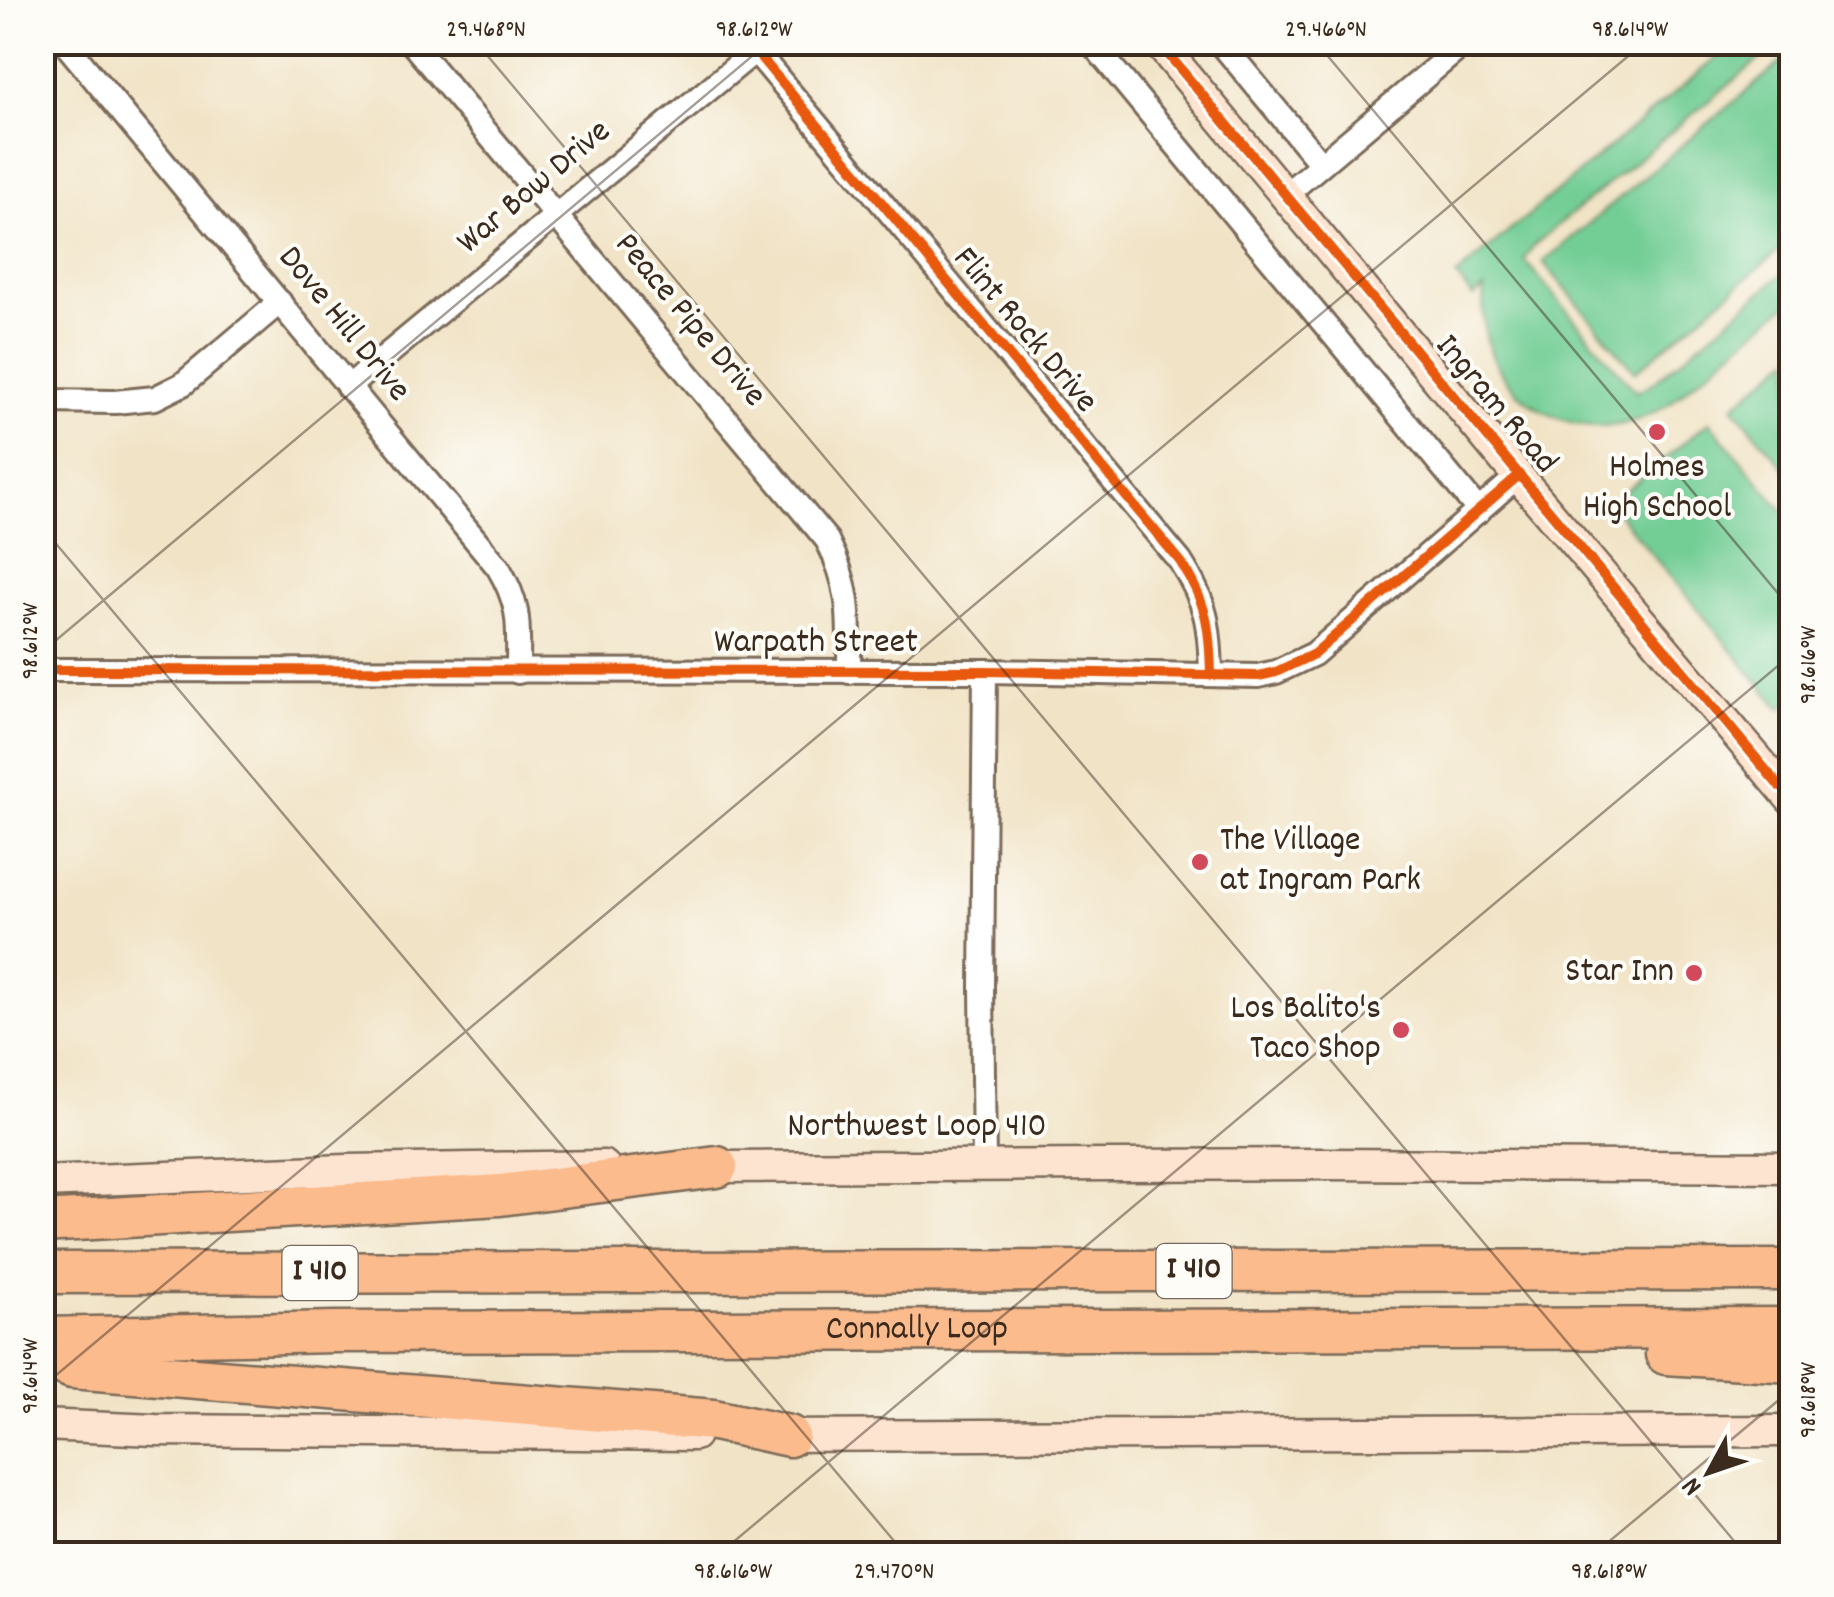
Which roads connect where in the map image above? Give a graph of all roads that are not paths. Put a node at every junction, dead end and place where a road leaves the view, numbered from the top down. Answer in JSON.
{"nodes":[{"id":1,"x":64,"y":42,"type":"edge"},
{"id":2,"x":411,"y":42,"type":"edge"},
{"id":3,"x":1091,"y":42,"type":"edge"},
{"id":4,"x":1158,"y":42,"type":"edge"},
{"id":5,"x":1220,"y":42,"type":"edge"},
{"id":6,"x":1466,"y":42,"type":"edge"},
{"id":7,"x":756,"y":45,"type":"edge"},
{"id":8,"x":1321,"y":164,"type":"junction"},
{"id":9,"x":1285,"y":195,"type":"junction"},
{"id":10,"x":556,"y":216,"type":"junction"},
{"id":11,"x":280,"y":302,"type":"junction"},
{"id":12,"x":348,"y":387,"type":"junction"},
{"id":13,"x":42,"y":401,"type":"edge"},
{"id":14,"x":1518,"y":476,"type":"junction"},
{"id":15,"x":1479,"y":511,"type":"junction"},
{"id":16,"x":42,"y":670,"type":"edge"},
{"id":17,"x":984,"y":671,"type":"junction"},
{"id":18,"x":518,"y":672,"type":"junction"},
{"id":19,"x":849,"y":672,"type":"junction"},
{"id":20,"x":1210,"y":675,"type":"junction"},
{"id":21,"x":1792,"y":800,"type":"edge"},
{"id":22,"x":984,"y":1164,"type":"junction"},
{"id":23,"x":716,"y":1167,"type":"junction"},
{"id":24,"x":1792,"y":1167,"type":"edge"},
{"id":25,"x":42,"y":1182,"type":"edge"},
{"id":26,"x":42,"y":1222,"type":"edge"},
{"id":27,"x":1792,"y":1270,"type":"edge"},
{"id":28,"x":42,"y":1273,"type":"edge"},
{"id":29,"x":1792,"y":1328,"type":"edge"},
{"id":30,"x":1467,"y":1329,"type":"junction"},
{"id":31,"x":42,"y":1338,"type":"edge"},
{"id":32,"x":42,"y":1356,"type":"edge"},
{"id":33,"x":1792,"y":1362,"type":"edge"},
{"id":34,"x":42,"y":1424,"type":"edge"},
{"id":35,"x":1792,"y":1430,"type":"edge"},
{"id":36,"x":789,"y":1436,"type":"junction"}],
"edges":[{"from":1,"to":11,"type":"street","name":"Dove Hill Drive"},
{"from":2,"to":10,"type":"street","name":"Peace Pipe Drive"},
{"from":3,"to":15,"type":"street"},
{"from":4,"to":9,"type":"main road","name":"Ingram Road"},
{"from":5,"to":8,"type":"street"},
{"from":6,"to":8,"type":"street"},
{"from":7,"to":10,"type":"street","name":"War Bow Drive"},
{"from":7,"to":20,"type":"street","name":"Flint Rock Drive"},
{"from":8,"to":9,"type":"street"},
{"from":9,"to":14,"type":"main road","name":"Ingram Road"},
{"from":10,"to":12,"type":"street","name":"War Bow Drive"},
{"from":10,"to":19,"type":"street","name":"Peace Pipe Drive"},
{"from":11,"to":12,"type":"street","name":"Dove Hill Drive"},
{"from":11,"to":13,"type":"street"},
{"from":12,"to":18,"type":"street","name":"Dove Hill Drive"},
{"from":14,"to":15,"type":"street","name":"Warpath Street"},
{"from":14,"to":21,"type":"main road","name":"Ingram Road"},
{"from":15,"to":20,"type":"street","name":"Warpath Street"},
{"from":16,"to":18,"type":"street","name":"Warpath Street"},
{"from":17,"to":19,"type":"street","name":"Warpath Street"},
{"from":17,"to":20,"type":"street","name":"Warpath Street"},
{"from":17,"to":22,"type":"street"},
{"from":18,"to":19,"type":"street","name":"Warpath Street"},
{"from":22,"to":23,"type":"main road","name":"Northwest Loop 410"},
{"from":22,"to":24,"type":"main road","name":"Northwest Loop 410"},
{"from":23,"to":25,"type":"main road","name":"Northwest Loop 410"},
{"from":23,"to":26,"type":"highway"},
{"from":27,"to":28,"type":"highway","name":"Connally Loop","number":"I 410"},
{"from":29,"to":30,"type":"highway","name":"Connally Loop","number":"I 410"},
{"from":30,"to":31,"type":"highway","name":"Connally Loop","number":"I 410"},
{"from":30,"to":33,"type":"highway"},
{"from":32,"to":36,"type":"highway"},
{"from":34,"to":36,"type":"main road"},
{"from":35,"to":36,"type":"main road"}]}
